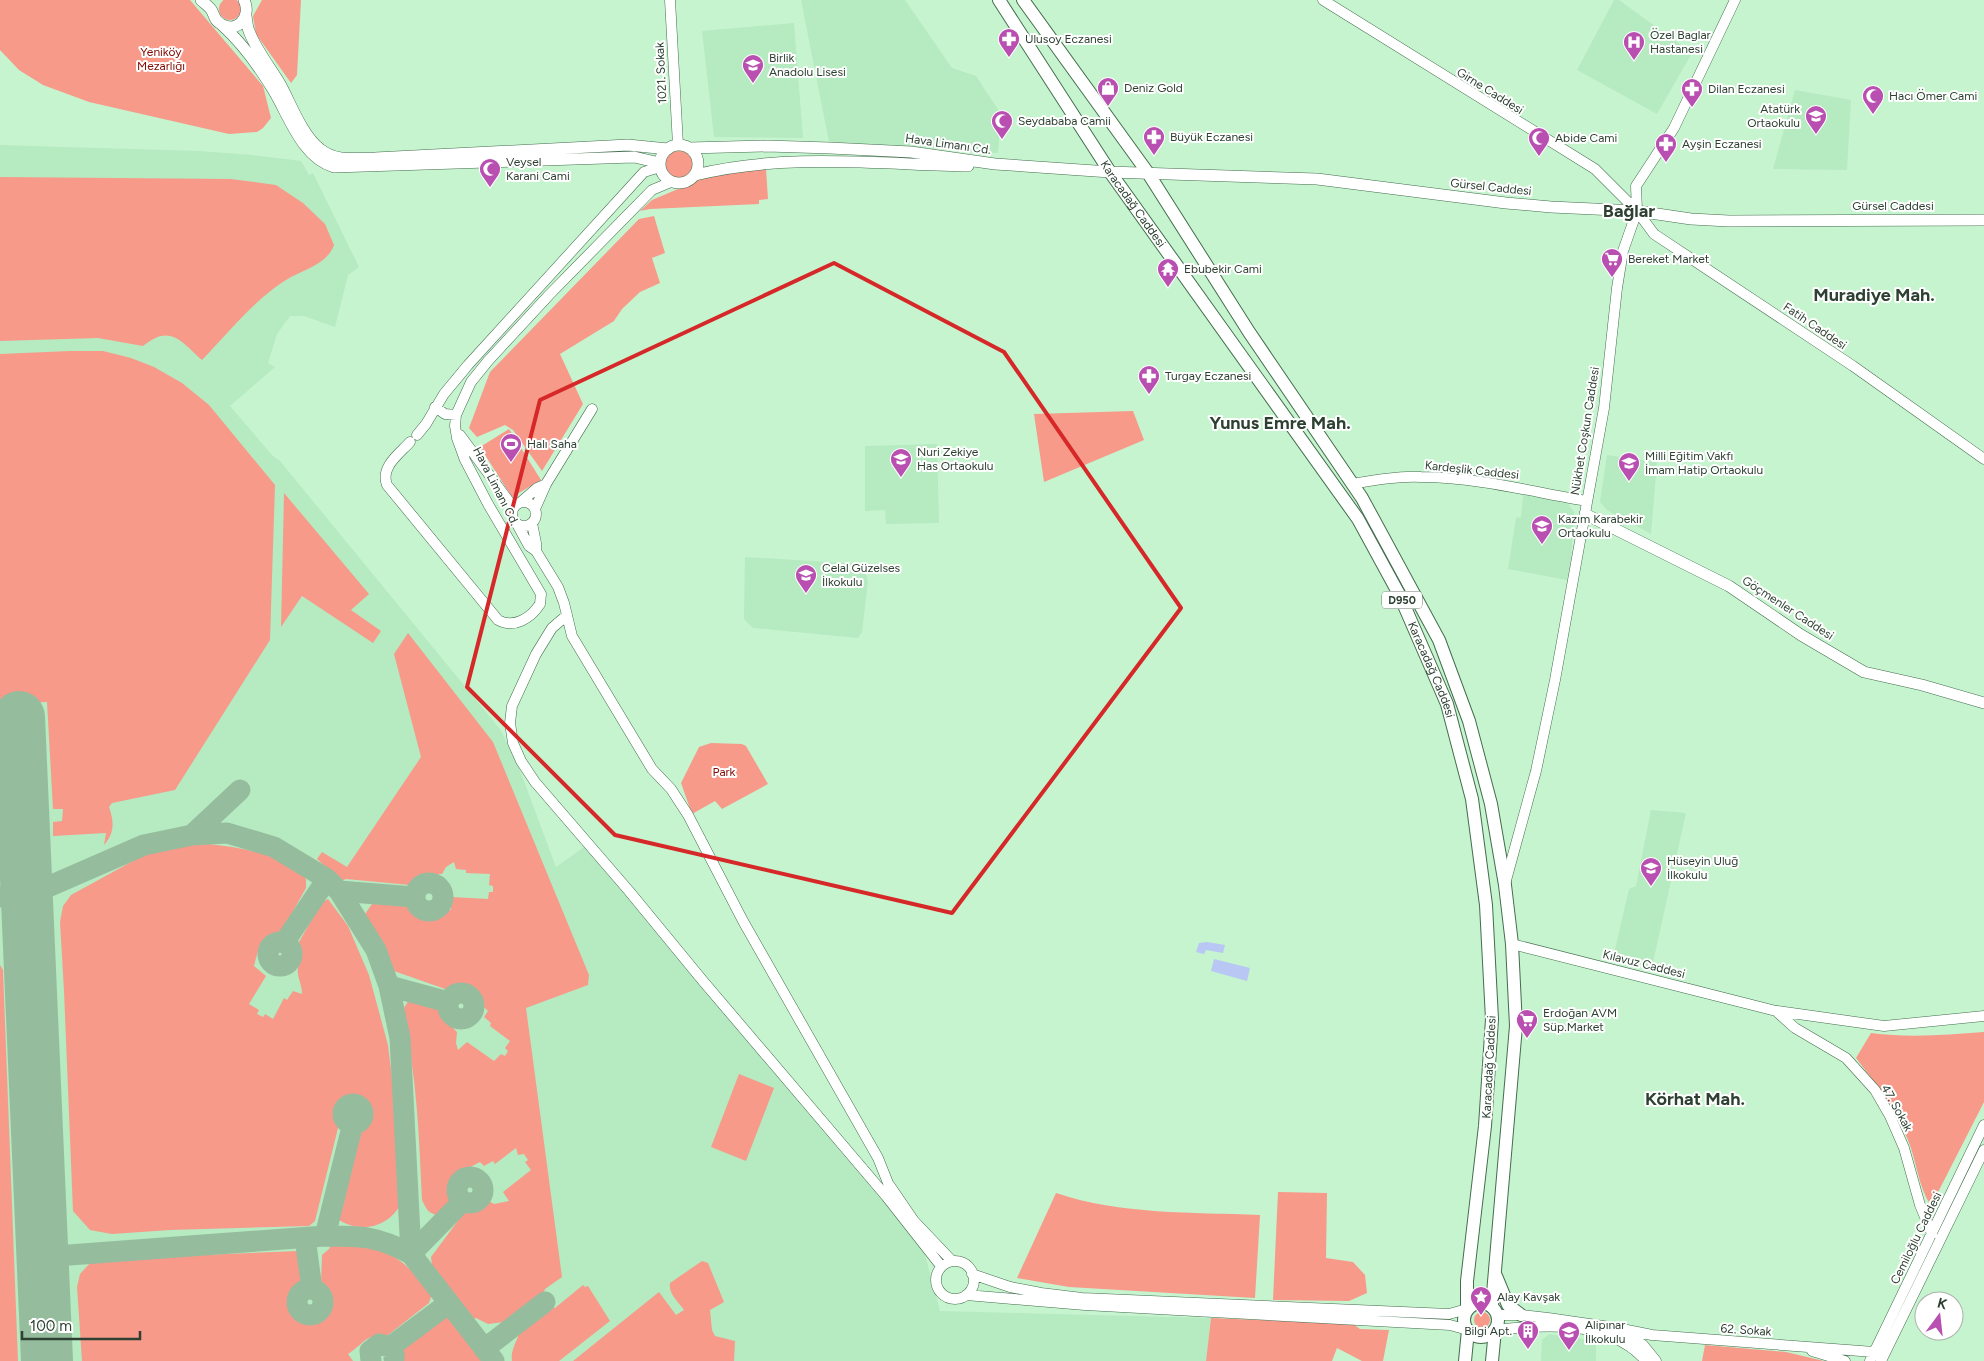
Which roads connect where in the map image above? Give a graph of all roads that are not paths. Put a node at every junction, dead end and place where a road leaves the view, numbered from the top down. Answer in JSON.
{"nodes":[{"id":1,"x":201,"y":0,"type":"edge"},
{"id":2,"x":244,"y":0,"type":"edge"},
{"id":3,"x":670,"y":0,"type":"edge"},
{"id":4,"x":999,"y":0,"type":"edge"},
{"id":5,"x":1023,"y":0,"type":"edge"},
{"id":6,"x":1322,"y":0,"type":"edge"},
{"id":7,"x":1735,"y":0,"type":"edge"},
{"id":8,"x":214,"y":6,"type":"edge"},
{"id":9,"x":246,"y":16,"type":"junction"},
{"id":10,"x":222,"y":25,"type":"junction"},
{"id":11,"x":673,"y":147,"type":"junction"},
{"id":12,"x":689,"y":148,"type":"junction"},
{"id":13,"x":995,"y":164,"type":"junction"},
{"id":14,"x":660,"y":165,"type":"junction"},
{"id":15,"x":1110,"y":172,"type":"junction"},
{"id":16,"x":1148,"y":173,"type":"junction"},
{"id":17,"x":695,"y":175,"type":"junction"},
{"id":18,"x":672,"y":182,"type":"junction"},
{"id":19,"x":1636,"y":211,"type":"junction"},
{"id":20,"x":1984,"y":220,"type":"edge"},
{"id":21,"x":435,"y":407,"type":"junction"},
{"id":22,"x":592,"y":409,"type":"dead end"},
{"id":23,"x":456,"y":415,"type":"junction"},
{"id":24,"x":456,"y":431,"type":"junction"},
{"id":25,"x":1984,"y":459,"type":"edge"},
{"id":26,"x":546,"y":484,"type":"junction"},
{"id":27,"x":1352,"y":484,"type":"junction"},
{"id":28,"x":522,"y":501,"type":"junction"},
{"id":29,"x":1587,"y":501,"type":"junction"},
{"id":30,"x":513,"y":507,"type":"junction"},
{"id":31,"x":535,"y":509,"type":"junction"},
{"id":32,"x":1585,"y":514,"type":"junction"},
{"id":33,"x":532,"y":523,"type":"junction"},
{"id":34,"x":517,"y":524,"type":"junction"},
{"id":35,"x":536,"y":551,"type":"junction"},
{"id":36,"x":566,"y":616,"type":"junction"},
{"id":37,"x":1984,"y":703,"type":"edge"},
{"id":38,"x":1505,"y":885,"type":"junction"},
{"id":39,"x":1512,"y":944,"type":"junction"},
{"id":40,"x":1773,"y":1010,"type":"junction"},
{"id":41,"x":1984,"y":1016,"type":"edge"},
{"id":42,"x":1984,"y":1125,"type":"edge"},
{"id":43,"x":1984,"y":1150,"type":"edge"},
{"id":44,"x":1932,"y":1234,"type":"junction"},
{"id":45,"x":952,"y":1261,"type":"junction"},
{"id":46,"x":941,"y":1266,"type":"junction"},
{"id":47,"x":972,"y":1274,"type":"junction"},
{"id":48,"x":1495,"y":1274,"type":"junction"},
{"id":49,"x":966,"y":1296,"type":"junction"},
{"id":50,"x":1467,"y":1310,"type":"junction"},
{"id":51,"x":1495,"y":1310,"type":"junction"},
{"id":52,"x":1521,"y":1315,"type":"junction"},
{"id":53,"x":1617,"y":1328,"type":"junction"},
{"id":54,"x":1468,"y":1330,"type":"junction"},
{"id":55,"x":1495,"y":1330,"type":"junction"},
{"id":56,"x":1617,"y":1340,"type":"junction"},
{"id":57,"x":1797,"y":1346,"type":"junction"},
{"id":58,"x":1872,"y":1357,"type":"edge"},
{"id":59,"x":1464,"y":1361,"type":"edge"},
{"id":60,"x":1492,"y":1361,"type":"edge"},
{"id":61,"x":1646,"y":1361,"type":"edge"},
{"id":62,"x":1656,"y":1361,"type":"edge"},
{"id":63,"x":1846,"y":1361,"type":"edge"},
{"id":64,"x":1881,"y":1361,"type":"edge"}],
"edges":[{"from":1,"to":8,"type":"main road"},
{"from":2,"to":9,"type":"main road"},
{"from":3,"to":11,"type":"street","name":"1021. Sokak"},
{"from":4,"to":15,"type":"highway","name":"Karacadağ Caddesi","number":"D950"},
{"from":5,"to":16,"type":"highway","name":"Karacadağ Caddesi","number":"D950"},
{"from":6,"to":19,"type":"street","name":"Girne Caddesi"},
{"from":7,"to":19,"type":"street","name":"Nükhet Coşkun Caddesi"},
{"from":8,"to":10,"type":"main road"},
{"from":9,"to":10,"type":"main road"},
{"from":9,"to":11,"type":"main road"},
{"from":10,"to":14,"type":"main road"},
{"from":11,"to":12,"type":"main road"},
{"from":11,"to":14,"type":"main road"},
{"from":12,"to":13,"type":"main road","name":"Hava Limanı Cd."},
{"from":12,"to":17,"type":"main road"},
{"from":13,"to":15,"type":"main road","name":"Gürsel Caddesi"},
{"from":13,"to":17,"type":"main road","name":"Hava Limanı Cd."},
{"from":14,"to":18,"type":"main road"},
{"from":14,"to":21,"type":"street","name":"Hava Limanı Cd."},
{"from":15,"to":16,"type":"main road","name":"Gürsel Caddesi"},
{"from":15,"to":50,"type":"highway","name":"Karacadağ Caddesi","number":"D950"},
{"from":16,"to":19,"type":"main road","name":"Gürsel Caddesi"},
{"from":16,"to":27,"type":"highway","name":"Karacadağ Caddesi","number":"D950"},
{"from":17,"to":18,"type":"main road"},
{"from":18,"to":23,"type":"street","name":"Hava Limanı Cd."},
{"from":19,"to":20,"type":"main road","name":"Gürsel Caddesi"},
{"from":19,"to":25,"type":"street","name":"Fatih Caddesi"},
{"from":19,"to":29,"type":"street","name":"Nükhet Coşkun Caddesi"},
{"from":21,"to":23,"type":"street"},
{"from":21,"to":24,"type":"street","name":"Hava Limanı Cd."},
{"from":22,"to":26,"type":"street"},
{"from":23,"to":24,"type":"street","name":"Hava Limanı Cd."},
{"from":24,"to":30,"type":"street"},
{"from":26,"to":28,"type":"street"},
{"from":26,"to":31,"type":"street"},
{"from":27,"to":29,"type":"street","name":"Kardeşlik Caddesi"},
{"from":27,"to":38,"type":"highway","name":"Karacadağ Caddesi","number":"D950"},
{"from":28,"to":30,"type":"street"},
{"from":28,"to":31,"type":"street"},
{"from":29,"to":32,"type":"street","name":"Nükhet Coşkun Caddesi"},
{"from":30,"to":34,"type":"street"},
{"from":31,"to":33,"type":"street"},
{"from":32,"to":37,"type":"main road","name":"Göçmenler Caddesi"},
{"from":32,"to":38,"type":"street","name":"Nükhet Coşkun Caddesi"},
{"from":33,"to":34,"type":"street"},
{"from":33,"to":35,"type":"street"},
{"from":34,"to":35,"type":"street"},
{"from":35,"to":36,"type":"street"},
{"from":36,"to":45,"type":"street"},
{"from":36,"to":46,"type":"street"},
{"from":38,"to":39,"type":"highway","name":"Karacadağ Caddesi","number":"D950"},
{"from":39,"to":40,"type":"street","name":"Kılavuz Caddesi"},
{"from":39,"to":48,"type":"highway","name":"Karacadağ Caddesi","number":"D950"},
{"from":40,"to":41,"type":"street"},
{"from":40,"to":44,"type":"street","name":"47. Sokak"},
{"from":42,"to":44,"type":"street","name":"Cemiloğlu Caddesi"},
{"from":43,"to":64,"type":"street","name":"Cemiloğlu Caddesi"},
{"from":44,"to":58,"type":"street","name":"Cemiloğlu Caddesi"},
{"from":45,"to":46,"type":"street"},
{"from":45,"to":47,"type":"street"},
{"from":46,"to":49,"type":"street"},
{"from":47,"to":49,"type":"street"},
{"from":47,"to":50,"type":"street"},
{"from":48,"to":51,"type":"highway","name":"Karacadağ Caddesi","number":"D950"},
{"from":48,"to":52,"type":"highway"},
{"from":49,"to":54,"type":"street"},
{"from":50,"to":51,"type":"highway"},
{"from":50,"to":54,"type":"highway"},
{"from":51,"to":52,"type":"street","name":"62. Sokak"},
{"from":51,"to":55,"type":"highway"},
{"from":52,"to":53,"type":"street","name":"62. Sokak"},
{"from":53,"to":56,"type":"street"},
{"from":53,"to":57,"type":"street","name":"62. Sokak"},
{"from":53,"to":62,"type":"street"},
{"from":54,"to":55,"type":"highway"},
{"from":54,"to":59,"type":"highway"},
{"from":55,"to":56,"type":"street"},
{"from":55,"to":60,"type":"highway"},
{"from":56,"to":61,"type":"street"},
{"from":57,"to":58,"type":"street","name":"62. Sokak"},
{"from":57,"to":63,"type":"street"}]}
